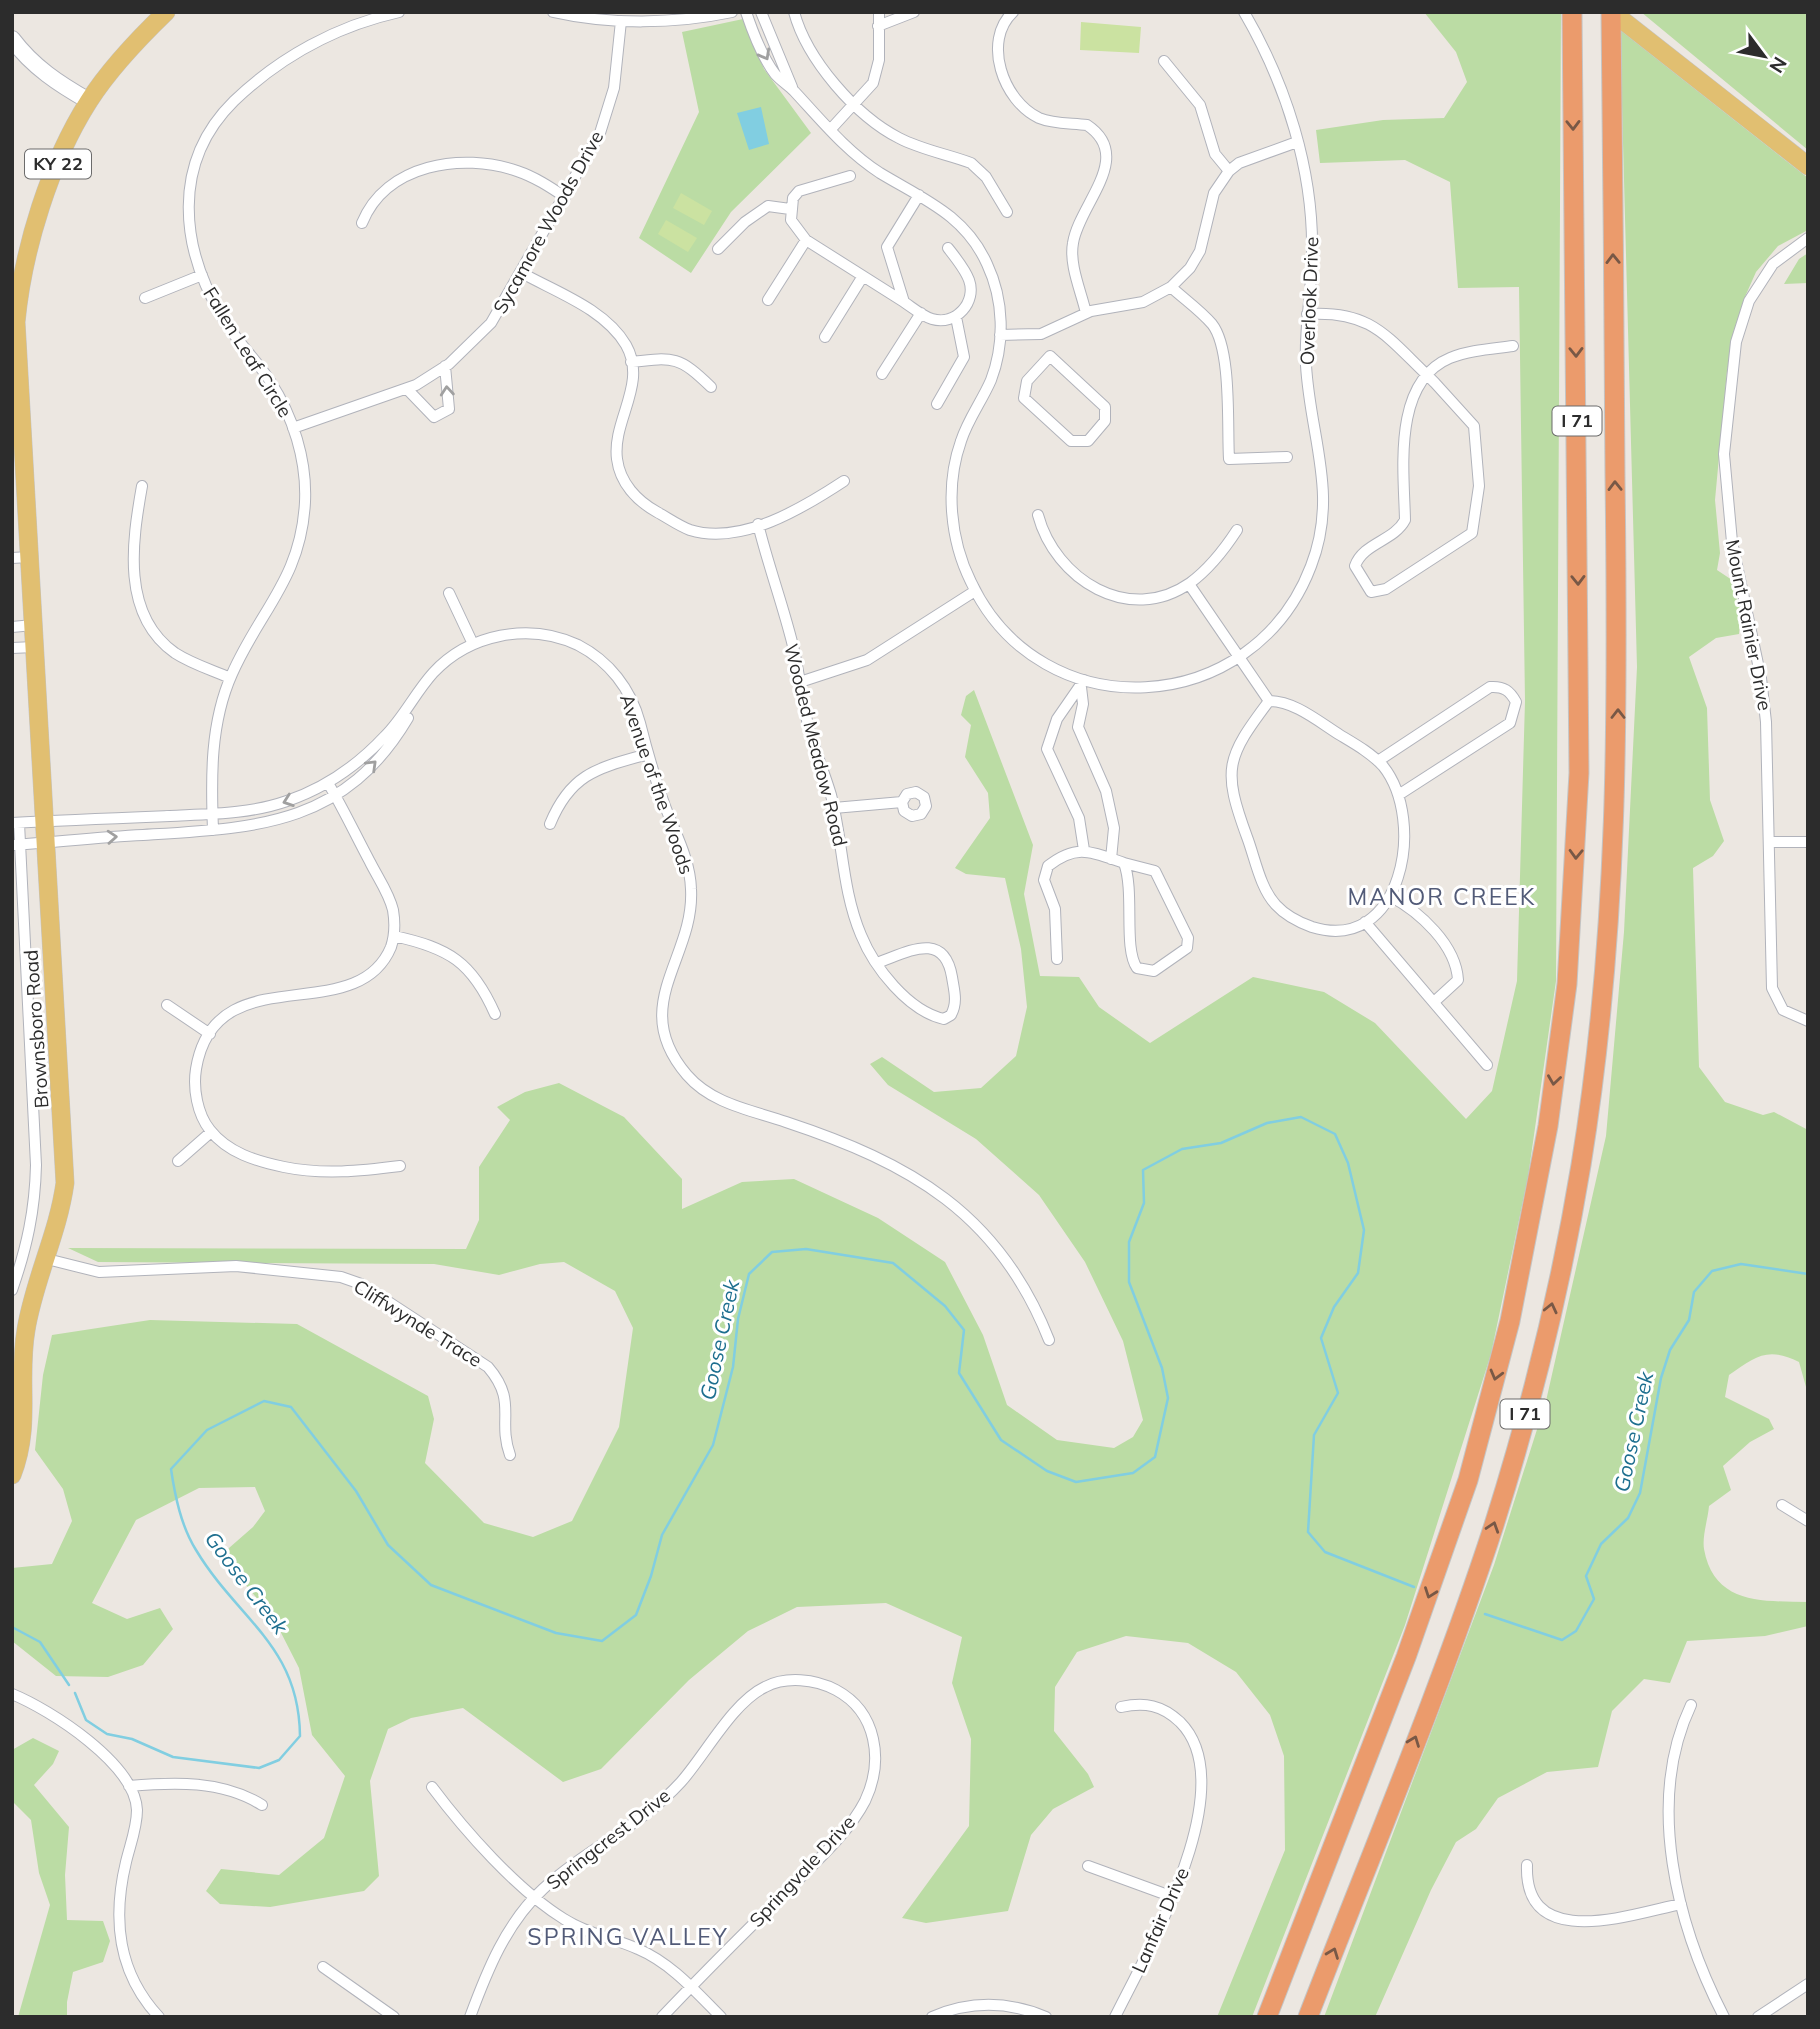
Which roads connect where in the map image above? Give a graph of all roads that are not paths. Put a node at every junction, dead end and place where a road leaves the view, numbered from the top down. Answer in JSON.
{"nodes":[{"id":1,"x":166,"y":12,"type":"edge"},
{"id":2,"x":399,"y":12,"type":"edge"},
{"id":3,"x":553,"y":12,"type":"edge"},
{"id":4,"x":732,"y":12,"type":"edge"},
{"id":5,"x":746,"y":12,"type":"edge"},
{"id":6,"x":761,"y":12,"type":"edge"},
{"id":7,"x":794,"y":12,"type":"edge"},
{"id":8,"x":879,"y":12,"type":"edge"},
{"id":9,"x":914,"y":12,"type":"edge"},
{"id":10,"x":1013,"y":12,"type":"edge"},
{"id":11,"x":1244,"y":12,"type":"edge"},
{"id":12,"x":1572,"y":12,"type":"edge"},
{"id":13,"x":1612,"y":12,"type":"edge"},
{"id":14,"x":695,"y":14,"type":"edge"},
{"id":15,"x":621,"y":21,"type":"junction"},
{"id":16,"x":878,"y":26,"type":"junction"},
{"id":17,"x":13,"y":40,"type":"edge"},
{"id":18,"x":1164,"y":61,"type":"dead end"},
{"id":19,"x":793,"y":90,"type":"junction"},
{"id":20,"x":89,"y":101,"type":"junction"},
{"id":21,"x":856,"y":104,"type":"junction"},
{"id":22,"x":830,"y":130,"type":"junction"},
{"id":23,"x":1297,"y":142,"type":"junction"},
{"id":24,"x":1808,"y":166,"type":"edge"},
{"id":25,"x":1230,"y":171,"type":"junction"},
{"id":26,"x":850,"y":176,"type":"dead end"},
{"id":27,"x":919,"y":195,"type":"junction"},
{"id":28,"x":565,"y":197,"type":"junction"},
{"id":29,"x":790,"y":209,"type":"junction"},
{"id":30,"x":1007,"y":212,"type":"dead end"},
{"id":31,"x":362,"y":223,"type":"dead end"},
{"id":32,"x":1808,"y":239,"type":"edge"},
{"id":33,"x":807,"y":240,"type":"junction"},
{"id":34,"x":947,"y":248,"type":"dead end"},
{"id":35,"x":718,"y":249,"type":"dead end"},
{"id":36,"x":522,"y":273,"type":"junction"},
{"id":37,"x":202,"y":275,"type":"junction"},
{"id":38,"x":863,"y":276,"type":"junction"},
{"id":39,"x":1171,"y":286,"type":"junction"},
{"id":40,"x":145,"y":298,"type":"dead end"},
{"id":41,"x":768,"y":300,"type":"dead end"},
{"id":42,"x":904,"y":302,"type":"junction"},
{"id":43,"x":921,"y":313,"type":"junction"},
{"id":44,"x":1086,"y":313,"type":"junction"},
{"id":45,"x":1307,"y":314,"type":"junction"},
{"id":46,"x":956,"y":317,"type":"junction"},
{"id":47,"x":14,"y":322,"type":"edge"},
{"id":48,"x":1041,"y":334,"type":"junction"},
{"id":49,"x":1000,"y":335,"type":"junction"},
{"id":50,"x":825,"y":337,"type":"dead end"},
{"id":51,"x":1513,"y":346,"type":"dead end"},
{"id":52,"x":1050,"y":356,"type":"junction"},
{"id":53,"x":631,"y":362,"type":"junction"},
{"id":54,"x":445,"y":366,"type":"junction"},
{"id":55,"x":882,"y":374,"type":"dead end"},
{"id":56,"x":1428,"y":376,"type":"junction"},
{"id":57,"x":711,"y":387,"type":"dead end"},
{"id":58,"x":407,"y":389,"type":"junction"},
{"id":59,"x":937,"y":404,"type":"dead end"},
{"id":60,"x":293,"y":428,"type":"junction"},
{"id":61,"x":1287,"y":457,"type":"dead end"},
{"id":62,"x":844,"y":481,"type":"dead end"},
{"id":63,"x":142,"y":486,"type":"dead end"},
{"id":64,"x":1038,"y":515,"type":"dead end"},
{"id":65,"x":758,"y":524,"type":"junction"},
{"id":66,"x":1237,"y":530,"type":"dead end"},
{"id":67,"x":20,"y":557,"type":"edge"},
{"id":68,"x":1189,"y":584,"type":"junction"},
{"id":69,"x":975,"y":591,"type":"junction"},
{"id":70,"x":449,"y":593,"type":"dead end"},
{"id":71,"x":33,"y":625,"type":"junction"},
{"id":72,"x":12,"y":627,"type":"edge"},
{"id":73,"x":473,"y":644,"type":"junction"},
{"id":74,"x":34,"y":647,"type":"junction"},
{"id":75,"x":12,"y":648,"type":"edge"},
{"id":76,"x":1240,"y":657,"type":"junction"},
{"id":77,"x":230,"y":678,"type":"junction"},
{"id":78,"x":800,"y":682,"type":"junction"},
{"id":79,"x":1082,"y":684,"type":"junction"},
{"id":80,"x":415,"y":699,"type":"junction"},
{"id":81,"x":1269,"y":701,"type":"junction"},
{"id":82,"x":1055,"y":723,"type":"junction"},
{"id":83,"x":1078,"y":727,"type":"junction"},
{"id":84,"x":648,"y":754,"type":"junction"},
{"id":85,"x":1378,"y":761,"type":"junction"},
{"id":86,"x":328,"y":783,"type":"junction"},
{"id":87,"x":1400,"y":794,"type":"junction"},
{"id":88,"x":335,"y":796,"type":"junction"},
{"id":89,"x":902,"y":802,"type":"dead end"},
{"id":90,"x":834,"y":808,"type":"junction"},
{"id":91,"x":213,"y":814,"type":"junction"},
{"id":92,"x":43,"y":822,"type":"junction"},
{"id":93,"x":15,"y":823,"type":"edge"},
{"id":94,"x":550,"y":824,"type":"dead end"},
{"id":95,"x":214,"y":830,"type":"junction"},
{"id":96,"x":44,"y":842,"type":"junction"},
{"id":97,"x":1769,"y":842,"type":"junction"},
{"id":98,"x":1808,"y":842,"type":"edge"},
{"id":99,"x":16,"y":845,"type":"edge"},
{"id":100,"x":1084,"y":850,"type":"junction"},
{"id":101,"x":1111,"y":859,"type":"junction"},
{"id":102,"x":1124,"y":863,"type":"junction"},
{"id":103,"x":1390,"y":896,"type":"junction"},
{"id":104,"x":1365,"y":922,"type":"junction"},
{"id":105,"x":394,"y":936,"type":"junction"},
{"id":106,"x":1057,"y":959,"type":"dead end"},
{"id":107,"x":877,"y":963,"type":"junction"},
{"id":108,"x":1434,"y":1002,"type":"junction"},
{"id":109,"x":167,"y":1005,"type":"dead end"},
{"id":110,"x":495,"y":1014,"type":"dead end"},
{"id":111,"x":1808,"y":1021,"type":"edge"},
{"id":112,"x":210,"y":1034,"type":"junction"},
{"id":113,"x":1487,"y":1065,"type":"dead end"},
{"id":114,"x":211,"y":1132,"type":"junction"},
{"id":115,"x":178,"y":1161,"type":"dead end"},
{"id":116,"x":400,"y":1166,"type":"dead end"},
{"id":117,"x":47,"y":1259,"type":"junction"},
{"id":118,"x":12,"y":1290,"type":"edge"},
{"id":119,"x":1049,"y":1340,"type":"dead end"},
{"id":120,"x":510,"y":1455,"type":"dead end"},
{"id":121,"x":12,"y":1475,"type":"edge"},
{"id":122,"x":1782,"y":1505,"type":"dead end"},
{"id":123,"x":1808,"y":1521,"type":"edge"},
{"id":124,"x":12,"y":1694,"type":"edge"},
{"id":125,"x":852,"y":1702,"type":"joint"},
{"id":126,"x":1691,"y":1705,"type":"dead end"},
{"id":127,"x":1121,"y":1707,"type":"dead end"},
{"id":128,"x":129,"y":1786,"type":"junction"},
{"id":129,"x":432,"y":1787,"type":"dead end"},
{"id":130,"x":262,"y":1805,"type":"dead end"},
{"id":131,"x":1527,"y":1865,"type":"dead end"},
{"id":132,"x":1088,"y":1867,"type":"dead end"},
{"id":133,"x":536,"y":1897,"type":"junction"},
{"id":134,"x":1173,"y":1897,"type":"junction"},
{"id":135,"x":1681,"y":1904,"type":"junction"},
{"id":136,"x":323,"y":1967,"type":"dead end"},
{"id":137,"x":1808,"y":1984,"type":"edge"},
{"id":138,"x":691,"y":1986,"type":"junction"},
{"id":139,"x":159,"y":2017,"type":"edge"},
{"id":140,"x":394,"y":2017,"type":"edge"},
{"id":141,"x":470,"y":2017,"type":"edge"},
{"id":142,"x":662,"y":2017,"type":"edge"},
{"id":143,"x":721,"y":2017,"type":"edge"},
{"id":144,"x":932,"y":2017,"type":"edge"},
{"id":145,"x":1046,"y":2017,"type":"edge"},
{"id":146,"x":1115,"y":2017,"type":"edge"},
{"id":147,"x":1267,"y":2017,"type":"edge"},
{"id":148,"x":1308,"y":2017,"type":"edge"},
{"id":149,"x":1724,"y":2017,"type":"edge"},
{"id":150,"x":1758,"y":2017,"type":"edge"}],
"edges":[{"from":1,"to":20,"type":"main road","number":"KY 22"},
{"from":2,"to":37,"type":"street","name":"Fallen Leaf Circle"},
{"from":3,"to":15,"type":"street"},
{"from":4,"to":14,"type":"street"},
{"from":5,"to":19,"type":"street","name":"Overlook Drive","one_way":true},
{"from":6,"to":19,"type":"street"},
{"from":7,"to":21,"type":"street"},
{"from":8,"to":16,"type":"street"},
{"from":9,"to":16,"type":"street"},
{"from":10,"to":44,"type":"street"},
{"from":11,"to":23,"type":"street","name":"Overlook Drive"},
{"from":12,"to":147,"type":"highway","number":"I 71","one_way":true},
{"from":13,"to":24,"type":"main road"},
{"from":148,"to":13,"type":"highway","number":"I 71","one_way":true},
{"from":14,"to":15,"type":"street"},
{"from":15,"to":28,"type":"street","name":"Sycamore Woods Drive"},
{"from":16,"to":21,"type":"street"},
{"from":17,"to":20,"type":"street"},
{"from":18,"to":25,"type":"street"},
{"from":19,"to":22,"type":"street","name":"Overlook Drive"},
{"from":20,"to":47,"type":"main road","number":"KY 22"},
{"from":21,"to":22,"type":"street"},
{"from":21,"to":30,"type":"street"},
{"from":22,"to":27,"type":"street","name":"Overlook Drive"},
{"from":23,"to":25,"type":"street"},
{"from":23,"to":45,"type":"street","name":"Overlook Drive"},
{"from":25,"to":39,"type":"street"},
{"from":26,"to":29,"type":"street"},
{"from":27,"to":42,"type":"street"},
{"from":27,"to":49,"type":"street","name":"Overlook Drive"},
{"from":28,"to":31,"type":"street"},
{"from":28,"to":36,"type":"street","name":"Sycamore Woods Drive"},
{"from":29,"to":33,"type":"street"},
{"from":29,"to":35,"type":"street"},
{"from":32,"to":97,"type":"street","name":"Mount Rainier Drive"},
{"from":33,"to":38,"type":"street"},
{"from":33,"to":41,"type":"street"},
{"from":34,"to":46,"type":"street"},
{"from":36,"to":53,"type":"street"},
{"from":36,"to":54,"type":"street","name":"Sycamore Woods Drive"},
{"from":37,"to":40,"type":"street"},
{"from":37,"to":60,"type":"street","name":"Fallen Leaf Circle"},
{"from":38,"to":42,"type":"street"},
{"from":38,"to":50,"type":"street"},
{"from":39,"to":44,"type":"street"},
{"from":39,"to":61,"type":"street"},
{"from":42,"to":43,"type":"street"},
{"from":43,"to":46,"type":"street"},
{"from":43,"to":55,"type":"street"},
{"from":44,"to":48,"type":"street"},
{"from":45,"to":56,"type":"street"},
{"from":45,"to":76,"type":"street","name":"Overlook Drive"},
{"from":46,"to":59,"type":"street"},
{"from":47,"to":67,"type":"main road","name":"Brownsboro Road","number":"KY 22"},
{"from":48,"to":49,"type":"street"},
{"from":48,"to":52,"type":"street"},
{"from":49,"to":69,"type":"street","name":"Overlook Drive"},
{"from":51,"to":56,"type":"street"},
{"from":52,"to":52,"type":"street"},
{"from":53,"to":57,"type":"street"},
{"from":53,"to":65,"type":"street"},
{"from":54,"to":58,"type":"street","name":"Sycamore Woods Drive"},
{"from":58,"to":54,"type":"street","one_way":true},
{"from":56,"to":56,"type":"street"},
{"from":58,"to":60,"type":"street","name":"Sycamore Woods Drive"},
{"from":60,"to":77,"type":"street","name":"Fallen Leaf Circle"},
{"from":62,"to":65,"type":"street"},
{"from":63,"to":77,"type":"street"},
{"from":64,"to":68,"type":"street"},
{"from":65,"to":78,"type":"street","name":"Wooded Meadow Road"},
{"from":66,"to":68,"type":"street"},
{"from":67,"to":71,"type":"main road","name":"Brownsboro Road","number":"KY 22"},
{"from":68,"to":76,"type":"street"},
{"from":69,"to":78,"type":"street"},
{"from":69,"to":79,"type":"street","name":"Overlook Drive"},
{"from":70,"to":73,"type":"street"},
{"from":71,"to":72,"type":"street"},
{"from":71,"to":74,"type":"main road","name":"Brownsboro Road","number":"KY 22"},
{"from":73,"to":80,"type":"street","name":"Avenue of the Woods"},
{"from":73,"to":84,"type":"street","name":"Avenue of the Woods"},
{"from":74,"to":75,"type":"street"},
{"from":74,"to":92,"type":"main road","name":"Brownsboro Road","number":"KY 22"},
{"from":76,"to":79,"type":"street","name":"Overlook Drive"},
{"from":76,"to":81,"type":"street"},
{"from":77,"to":91,"type":"street","name":"Fallen Leaf Circle"},
{"from":78,"to":90,"type":"street","name":"Wooded Meadow Road"},
{"from":79,"to":82,"type":"street"},
{"from":79,"to":83,"type":"street"},
{"from":80,"to":86,"type":"street","name":"Avenue of the Woods"},
{"from":88,"to":80,"type":"street","name":"Avenue of the Woods","one_way":true},
{"from":81,"to":85,"type":"street"},
{"from":81,"to":104,"type":"street"},
{"from":82,"to":83,"type":"street"},
{"from":82,"to":100,"type":"street"},
{"from":83,"to":101,"type":"street"},
{"from":84,"to":94,"type":"street"},
{"from":84,"to":119,"type":"street","name":"Avenue of the Woods"},
{"from":85,"to":87,"type":"street"},
{"from":85,"to":87,"type":"street"},
{"from":86,"to":88,"type":"street"},
{"from":86,"to":91,"type":"street","name":"Avenue of the Woods","one_way":true},
{"from":87,"to":103,"type":"street"},
{"from":88,"to":95,"type":"street","name":"Avenue of the Woods"},
{"from":88,"to":105,"type":"street"},
{"from":89,"to":90,"type":"street"},
{"from":90,"to":107,"type":"street","name":"Wooded Meadow Road"},
{"from":91,"to":92,"type":"street","name":"Avenue of the Woods"},
{"from":91,"to":95,"type":"street","name":"Fallen Leaf Circle"},
{"from":92,"to":93,"type":"street","name":"Avenue of the Woods"},
{"from":92,"to":96,"type":"main road","name":"Brownsboro Road","number":"KY 22"},
{"from":93,"to":99,"type":"street"},
{"from":96,"to":95,"type":"street","name":"Avenue of the Woods","one_way":true},
{"from":96,"to":99,"type":"street","name":"Avenue of the Woods"},
{"from":96,"to":117,"type":"main road","name":"Brownsboro Road","number":"KY 22"},
{"from":97,"to":98,"type":"street"},
{"from":97,"to":111,"type":"street","name":"Mount Rainier Drive"},
{"from":99,"to":118,"type":"street"},
{"from":100,"to":101,"type":"street"},
{"from":100,"to":106,"type":"street"},
{"from":101,"to":102,"type":"street"},
{"from":102,"to":102,"type":"street"},
{"from":103,"to":104,"type":"street"},
{"from":103,"to":108,"type":"street"},
{"from":104,"to":108,"type":"street"},
{"from":105,"to":110,"type":"street"},
{"from":105,"to":112,"type":"street"},
{"from":107,"to":107,"type":"street","name":"Wooded Meadow Road"},
{"from":108,"to":113,"type":"street"},
{"from":109,"to":112,"type":"street"},
{"from":112,"to":114,"type":"street"},
{"from":114,"to":115,"type":"street"},
{"from":114,"to":116,"type":"street"},
{"from":117,"to":120,"type":"street","name":"Cliffwynde Trace"},
{"from":117,"to":121,"type":"main road","name":"Brownsboro Road","number":"KY 22"},
{"from":122,"to":123,"type":"street"},
{"from":124,"to":128,"type":"street"},
{"from":125,"to":133,"type":"street","name":"Springcrest Drive"},
{"from":125,"to":138,"type":"street","name":"Springvale Drive"},
{"from":126,"to":135,"type":"street"},
{"from":127,"to":134,"type":"street","name":"Lanfair Drive"},
{"from":128,"to":130,"type":"street"},
{"from":128,"to":139,"type":"street"},
{"from":129,"to":133,"type":"street"},
{"from":131,"to":135,"type":"street"},
{"from":132,"to":134,"type":"street"},
{"from":133,"to":138,"type":"street"},
{"from":133,"to":141,"type":"street","name":"Springcrest Drive"},
{"from":134,"to":146,"type":"street","name":"Lanfair Drive"},
{"from":135,"to":149,"type":"street"},
{"from":136,"to":140,"type":"street"},
{"from":137,"to":150,"type":"street"},
{"from":138,"to":142,"type":"street","name":"Springvale Drive"},
{"from":138,"to":143,"type":"street"},
{"from":144,"to":145,"type":"street"}]}
